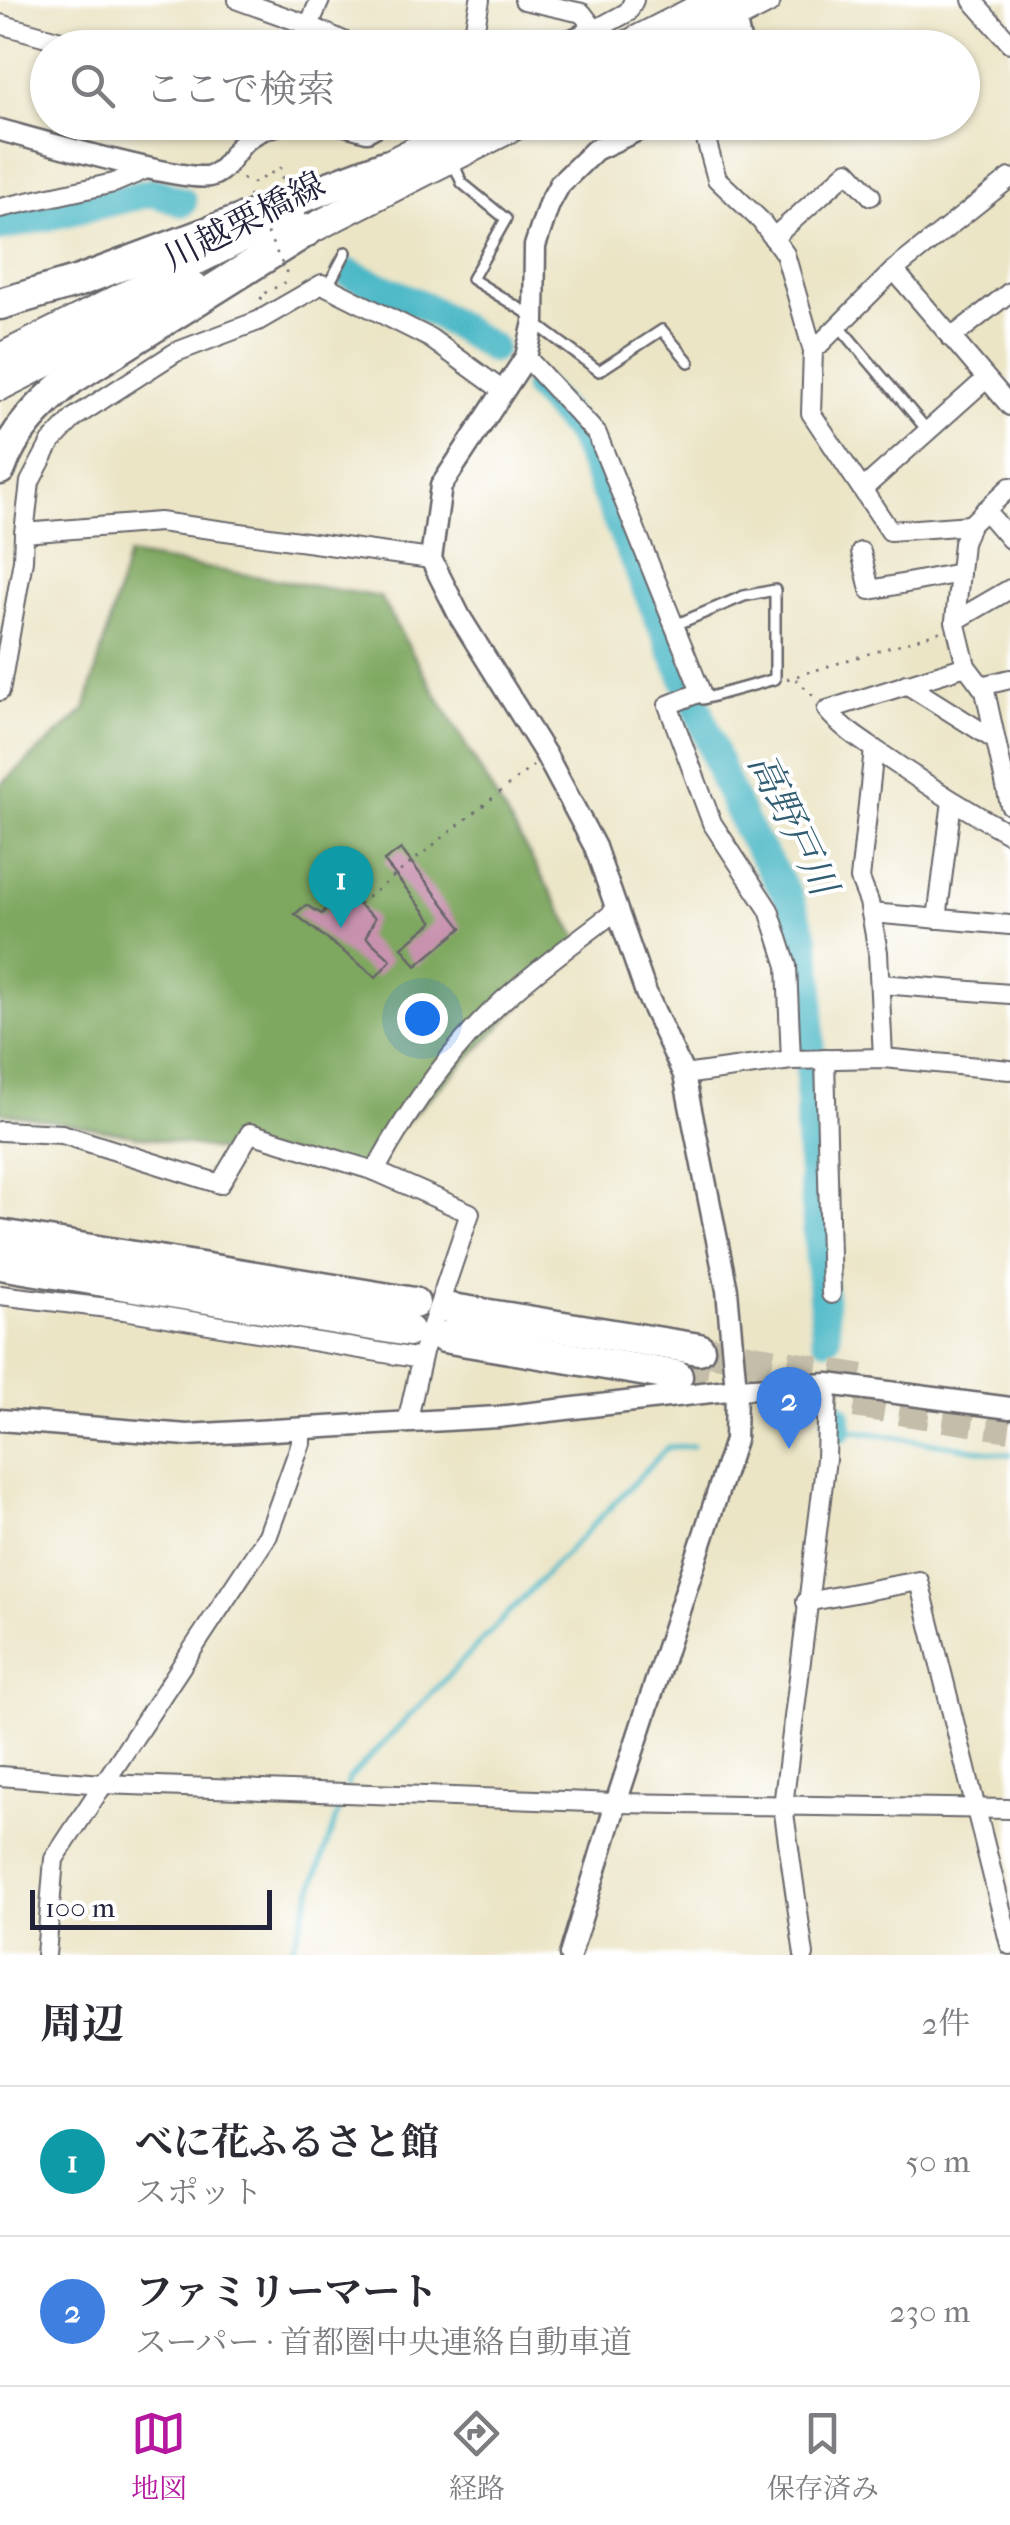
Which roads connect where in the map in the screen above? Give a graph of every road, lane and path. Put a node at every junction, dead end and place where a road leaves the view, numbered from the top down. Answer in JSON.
{"nodes":[{"id":1,"x":238,"y":0,"type":"edge"},
{"id":2,"x":320,"y":0,"type":"edge"},
{"id":3,"x":480,"y":0,"type":"edge"},
{"id":4,"x":524,"y":0,"type":"edge"},
{"id":5,"x":634,"y":0,"type":"edge"},
{"id":6,"x":766,"y":0,"type":"edge"},
{"id":7,"x":972,"y":0,"type":"edge"},
{"id":8,"x":727,"y":5,"type":"edge"},
{"id":9,"x":0,"y":24,"type":"edge"},
{"id":10,"x":308,"y":25,"type":"junction"},
{"id":11,"x":306,"y":30,"type":"edge"},
{"id":12,"x":319,"y":30,"type":"edge"},
{"id":13,"x":474,"y":30,"type":"edge"},
{"id":14,"x":596,"y":30,"type":"joint"},
{"id":15,"x":666,"y":30,"type":"edge"},
{"id":16,"x":696,"y":30,"type":"edge"},
{"id":17,"x":736,"y":30,"type":"edge"},
{"id":18,"x":30,"y":32,"type":"edge"},
{"id":19,"x":1010,"y":43,"type":"edge"},
{"id":20,"x":0,"y":130,"type":"edge"},
{"id":21,"x":30,"y":138,"type":"edge"},
{"id":22,"x":39,"y":140,"type":"edge"},
{"id":23,"x":248,"y":140,"type":"edge"},
{"id":24,"x":436,"y":140,"type":"edge"},
{"id":25,"x":486,"y":140,"type":"edge"},
{"id":26,"x":617,"y":140,"type":"edge"},
{"id":27,"x":705,"y":140,"type":"edge"},
{"id":28,"x":451,"y":158,"type":"junction"},
{"id":29,"x":385,"y":166,"type":"junction"},
{"id":30,"x":149,"y":168,"type":"junction"},
{"id":31,"x":222,"y":171,"type":"junction"},
{"id":32,"x":1010,"y":178,"type":"edge"},
{"id":33,"x":266,"y":186,"type":"dead end"},
{"id":34,"x":249,"y":195,"type":"dead end"},
{"id":35,"x":871,"y":196,"type":"dead end"},
{"id":36,"x":0,"y":208,"type":"edge"},
{"id":37,"x":308,"y":230,"type":"junction"},
{"id":38,"x":773,"y":238,"type":"junction"},
{"id":39,"x":346,"y":252,"type":"dead end"},
{"id":40,"x":894,"y":270,"type":"junction"},
{"id":41,"x":290,"y":280,"type":"dead end"},
{"id":42,"x":328,"y":286,"type":"junction"},
{"id":43,"x":1010,"y":292,"type":"edge"},
{"id":44,"x":0,"y":304,"type":"edge"},
{"id":45,"x":534,"y":320,"type":"junction"},
{"id":46,"x":839,"y":326,"type":"junction"},
{"id":47,"x":951,"y":338,"type":"junction"},
{"id":48,"x":813,"y":351,"type":"junction"},
{"id":49,"x":0,"y":358,"type":"edge"},
{"id":50,"x":526,"y":358,"type":"junction"},
{"id":51,"x":689,"y":362,"type":"dead end"},
{"id":52,"x":986,"y":378,"type":"junction"},
{"id":53,"x":0,"y":386,"type":"edge"},
{"id":54,"x":503,"y":391,"type":"junction"},
{"id":55,"x":1010,"y":406,"type":"edge"},
{"id":56,"x":928,"y":430,"type":"junction"},
{"id":57,"x":0,"y":469,"type":"edge"},
{"id":58,"x":1010,"y":487,"type":"edge"},
{"id":59,"x":864,"y":488,"type":"junction"},
{"id":60,"x":986,"y":510,"type":"junction"},
{"id":61,"x":970,"y":525,"type":"junction"},
{"id":62,"x":24,"y":533,"type":"junction"},
{"id":63,"x":1010,"y":539,"type":"edge"},
{"id":64,"x":861,"y":552,"type":"dead end"},
{"id":65,"x":431,"y":560,"type":"junction"},
{"id":66,"x":960,"y":573,"type":"junction"},
{"id":67,"x":1010,"y":588,"type":"edge"},
{"id":68,"x":955,"y":624,"type":"junction"},
{"id":69,"x":674,"y":626,"type":"junction"},
{"id":70,"x":966,"y":666,"type":"junction"},
{"id":71,"x":794,"y":677,"type":"junction"},
{"id":72,"x":1010,"y":679,"type":"edge"},
{"id":73,"x":776,"y":683,"type":"dead end"},
{"id":74,"x":906,"y":684,"type":"junction"},
{"id":75,"x":981,"y":686,"type":"junction"},
{"id":76,"x":0,"y":691,"type":"edge"},
{"id":77,"x":700,"y":692,"type":"junction"},
{"id":78,"x":827,"y":710,"type":"junction"},
{"id":79,"x":995,"y":740,"type":"junction"},
{"id":80,"x":874,"y":749,"type":"junction"},
{"id":81,"x":546,"y":756,"type":"junction"},
{"id":82,"x":952,"y":801,"type":"junction"},
{"id":83,"x":1010,"y":805,"type":"edge"},
{"id":84,"x":1010,"y":834,"type":"edge"},
{"id":85,"x":359,"y":904,"type":"dead end"},
{"id":86,"x":618,"y":910,"type":"junction"},
{"id":87,"x":871,"y":913,"type":"junction"},
{"id":88,"x":936,"y":919,"type":"junction"},
{"id":89,"x":1010,"y":926,"type":"edge"},
{"id":90,"x":881,"y":984,"type":"junction"},
{"id":91,"x":1010,"y":994,"type":"edge"},
{"id":92,"x":884,"y":1058,"type":"junction"},
{"id":93,"x":824,"y":1059,"type":"junction"},
{"id":94,"x":790,"y":1060,"type":"junction"},
{"id":95,"x":1010,"y":1066,"type":"edge"},
{"id":96,"x":684,"y":1075,"type":"junction"},
{"id":97,"x":0,"y":1131,"type":"edge"},
{"id":98,"x":375,"y":1171,"type":"junction"},
{"id":99,"x":0,"y":1224,"type":"edge"},
{"id":100,"x":0,"y":1235,"type":"edge"},
{"id":101,"x":132,"y":1256,"type":"junction"},
{"id":102,"x":0,"y":1266,"type":"edge"},
{"id":103,"x":831,"y":1294,"type":"dead end"},
{"id":104,"x":0,"y":1296,"type":"edge"},
{"id":105,"x":698,"y":1349,"type":"tunnel mouth"},
{"id":106,"x":422,"y":1359,"type":"junction"},
{"id":107,"x":678,"y":1376,"type":"tunnel mouth"},
{"id":108,"x":828,"y":1384,"type":"junction"},
{"id":109,"x":736,"y":1390,"type":"junction"},
{"id":110,"x":1010,"y":1408,"type":"edge"},
{"id":111,"x":0,"y":1420,"type":"edge"},
{"id":112,"x":408,"y":1423,"type":"junction"},
{"id":113,"x":301,"y":1428,"type":"junction"},
{"id":114,"x":806,"y":1602,"type":"junction"},
{"id":115,"x":0,"y":1776,"type":"edge"},
{"id":116,"x":103,"y":1784,"type":"junction"},
{"id":117,"x":616,"y":1803,"type":"junction"},
{"id":118,"x":784,"y":1806,"type":"junction"},
{"id":119,"x":974,"y":1809,"type":"junction"},
{"id":120,"x":1010,"y":1810,"type":"edge"},
{"id":121,"x":1010,"y":1945,"type":"edge"},
{"id":122,"x":46,"y":1955,"type":"edge"},
{"id":123,"x":570,"y":1955,"type":"edge"},
{"id":124,"x":804,"y":1955,"type":"edge"}],
"edges":[{"from":1,"to":10,"type":"street"},
{"from":2,"to":10,"type":"street"},
{"from":3,"to":13,"type":"street"},
{"from":4,"to":14,"type":"street"},
{"from":5,"to":14,"type":"street"},
{"from":6,"to":8,"type":"main road"},
{"from":7,"to":19,"type":"street"},
{"from":8,"to":15,"type":"main road"},
{"from":8,"to":16,"type":"main road"},
{"from":8,"to":17,"type":"street"},
{"from":9,"to":18,"type":"street"},
{"from":10,"to":11,"type":"street"},
{"from":10,"to":12,"type":"street"},
{"from":20,"to":21,"type":"street"},
{"from":22,"to":30,"type":"street"},
{"from":23,"to":31,"type":"street"},
{"from":24,"to":29,"type":"main road","name":"川越栗橋線"},
{"from":25,"to":28,"type":"main road","name":"川越栗橋線"},
{"from":26,"to":45,"type":"street"},
{"from":27,"to":38,"type":"street"},
{"from":28,"to":37,"type":"main road","name":"川越栗橋線"},
{"from":28,"to":45,"type":"lane"},
{"from":29,"to":44,"type":"highway"},
{"from":29,"to":49,"type":"main road","name":"川越栗橋線"},
{"from":30,"to":31,"type":"street"},
{"from":30,"to":36,"type":"street"},
{"from":31,"to":33,"type":"path"},
{"from":32,"to":40,"type":"street"},
{"from":34,"to":41,"type":"path","bridge":true},
{"from":35,"to":38,"type":"street"},
{"from":37,"to":53,"type":"main road","name":"川越栗橋線"},
{"from":37,"to":57,"type":"highway"},
{"from":38,"to":48,"type":"street"},
{"from":39,"to":42,"type":"lane"},
{"from":40,"to":46,"type":"street"},
{"from":40,"to":47,"type":"street"},
{"from":42,"to":54,"type":"street"},
{"from":42,"to":62,"type":"street"},
{"from":43,"to":47,"type":"street"},
{"from":45,"to":50,"type":"street"},
{"from":45,"to":51,"type":"lane"},
{"from":46,"to":48,"type":"street"},
{"from":46,"to":56,"type":"lane"},
{"from":47,"to":52,"type":"street"},
{"from":48,"to":59,"type":"street"},
{"from":50,"to":54,"type":"street"},
{"from":50,"to":69,"type":"street"},
{"from":52,"to":55,"type":"street"},
{"from":52,"to":56,"type":"street"},
{"from":54,"to":65,"type":"street"},
{"from":56,"to":59,"type":"street"},
{"from":58,"to":60,"type":"street"},
{"from":59,"to":61,"type":"street"},
{"from":60,"to":61,"type":"street"},
{"from":60,"to":63,"type":"street"},
{"from":61,"to":66,"type":"street"},
{"from":62,"to":65,"type":"street"},
{"from":62,"to":76,"type":"street"},
{"from":64,"to":66,"type":"street"},
{"from":65,"to":81,"type":"street"},
{"from":66,"to":68,"type":"street"},
{"from":67,"to":68,"type":"street"},
{"from":68,"to":70,"type":"street"},
{"from":68,"to":71,"type":"path"},
{"from":69,"to":77,"type":"street"},
{"from":69,"to":77,"type":"lane"},
{"from":70,"to":74,"type":"street"},
{"from":70,"to":75,"type":"street"},
{"from":71,"to":73,"type":"path"},
{"from":71,"to":78,"type":"path"},
{"from":72,"to":75,"type":"street"},
{"from":74,"to":78,"type":"street"},
{"from":74,"to":79,"type":"street"},
{"from":75,"to":79,"type":"street"},
{"from":77,"to":94,"type":"street"},
{"from":78,"to":80,"type":"street"},
{"from":79,"to":83,"type":"street"},
{"from":80,"to":82,"type":"street"},
{"from":80,"to":87,"type":"street"},
{"from":81,"to":85,"type":"path"},
{"from":81,"to":86,"type":"street"},
{"from":82,"to":84,"type":"street"},
{"from":82,"to":88,"type":"street"},
{"from":86,"to":96,"type":"street"},
{"from":86,"to":98,"type":"street"},
{"from":87,"to":88,"type":"street"},
{"from":87,"to":90,"type":"street"},
{"from":88,"to":89,"type":"street"},
{"from":90,"to":91,"type":"street"},
{"from":90,"to":92,"type":"street"},
{"from":92,"to":93,"type":"street"},
{"from":92,"to":95,"type":"street"},
{"from":93,"to":94,"type":"street"},
{"from":93,"to":103,"type":"street"},
{"from":94,"to":96,"type":"street"},
{"from":96,"to":109,"type":"street"},
{"from":97,"to":98,"type":"street"},
{"from":98,"to":106,"type":"street"},
{"from":99,"to":101,"type":"highway"},
{"from":100,"to":101,"type":"highway"},
{"from":101,"to":102,"type":"highway"},
{"from":104,"to":106,"type":"street"},
{"from":105,"to":107,"type":"highway"},
{"from":106,"to":112,"type":"street"},
{"from":108,"to":109,"type":"street"},
{"from":108,"to":110,"type":"street"},
{"from":108,"to":114,"type":"street"},
{"from":109,"to":112,"type":"street"},
{"from":109,"to":117,"type":"street"},
{"from":111,"to":113,"type":"street"},
{"from":112,"to":113,"type":"street"},
{"from":113,"to":116,"type":"street"},
{"from":114,"to":118,"type":"street"},
{"from":114,"to":119,"type":"street"},
{"from":115,"to":116,"type":"street"},
{"from":116,"to":117,"type":"street"},
{"from":116,"to":122,"type":"street"},
{"from":117,"to":118,"type":"street"},
{"from":117,"to":123,"type":"street"},
{"from":118,"to":119,"type":"street"},
{"from":118,"to":124,"type":"street"},
{"from":119,"to":120,"type":"street"},
{"from":119,"to":121,"type":"street"}]}
